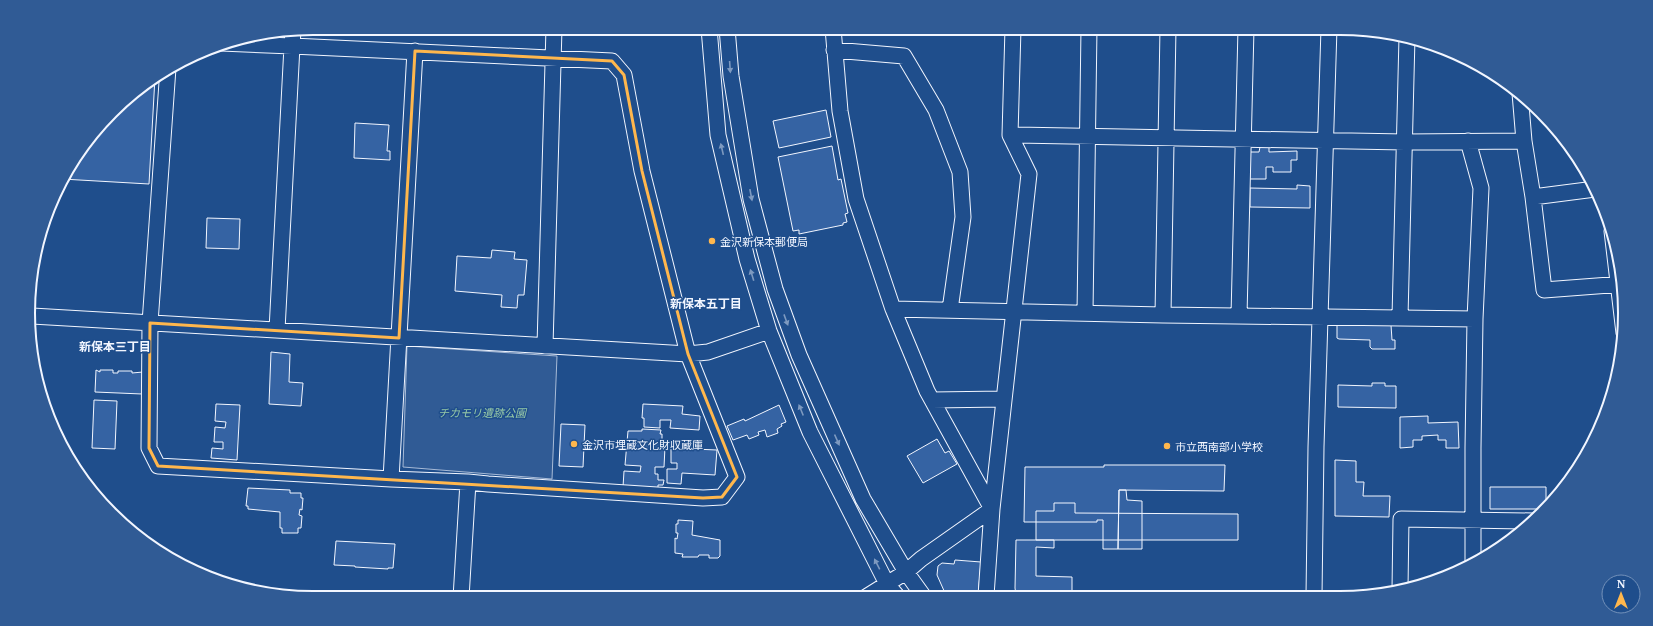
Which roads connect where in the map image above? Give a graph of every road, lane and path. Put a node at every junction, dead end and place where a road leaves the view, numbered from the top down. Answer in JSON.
{"nodes":[{"id":1,"x":554,"y":35,"type":"edge"},
{"id":2,"x":710,"y":35,"type":"edge"},
{"id":3,"x":728,"y":35,"type":"edge"},
{"id":4,"x":833,"y":35,"type":"edge"},
{"id":5,"x":1014,"y":35,"type":"edge"},
{"id":6,"x":1089,"y":35,"type":"edge"},
{"id":7,"x":1168,"y":35,"type":"edge"},
{"id":8,"x":1246,"y":35,"type":"edge"},
{"id":9,"x":1329,"y":35,"type":"edge"},
{"id":10,"x":292,"y":39,"type":"edge"},
{"id":11,"x":254,"y":41,"type":"edge"},
{"id":12,"x":1407,"y":43,"type":"edge"},
{"id":13,"x":834,"y":50,"type":"junction"},
{"id":14,"x":415,"y":51,"type":"junction"},
{"id":15,"x":553,"y":58,"type":"junction"},
{"id":16,"x":167,"y":76,"type":"edge"},
{"id":17,"x":1521,"y":102,"type":"edge"},
{"id":18,"x":1010,"y":135,"type":"junction"},
{"id":19,"x":1087,"y":136,"type":"junction"},
{"id":20,"x":1165,"y":137,"type":"junction"},
{"id":21,"x":1244,"y":139,"type":"junction"},
{"id":22,"x":1324,"y":140,"type":"junction"},
{"id":23,"x":1468,"y":141,"type":"junction"},
{"id":24,"x":1524,"y":141,"type":"junction"},
{"id":25,"x":1405,"y":142,"type":"junction"},
{"id":26,"x":1589,"y":190,"type":"edge"},
{"id":27,"x":1533,"y":197,"type":"junction"},
{"id":28,"x":1616,"y":285,"type":"edge"},
{"id":29,"x":893,"y":309,"type":"junction"},
{"id":30,"x":950,"y":310,"type":"junction"},
{"id":31,"x":1013,"y":312,"type":"junction"},
{"id":32,"x":1085,"y":313,"type":"junction"},
{"id":33,"x":1164,"y":315,"type":"junction"},
{"id":34,"x":35,"y":316,"type":"edge"},
{"id":35,"x":1239,"y":316,"type":"junction"},
{"id":36,"x":1320,"y":316,"type":"junction"},
{"id":37,"x":1400,"y":317,"type":"junction"},
{"id":38,"x":1475,"y":319,"type":"junction"},
{"id":39,"x":150,"y":323,"type":"junction"},
{"id":40,"x":277,"y":330,"type":"junction"},
{"id":41,"x":769,"y":331,"type":"junction"},
{"id":42,"x":399,"y":338,"type":"junction"},
{"id":43,"x":545,"y":346,"type":"junction"},
{"id":44,"x":688,"y":354,"type":"junction"},
{"id":45,"x":1004,"y":399,"type":"junction"},
{"id":46,"x":932,"y":400,"type":"junction"},
{"id":47,"x":391,"y":479,"type":"junction"},
{"id":48,"x":468,"y":482,"type":"junction"},
{"id":49,"x":992,"y":509,"type":"junction"},
{"id":50,"x":1474,"y":521,"type":"junction"},
{"id":51,"x":1524,"y":521,"type":"edge"},
{"id":52,"x":1473,"y":557,"type":"edge"},
{"id":53,"x":906,"y":572,"type":"junction"},
{"id":54,"x":887,"y":584,"type":"junction"},
{"id":55,"x":1400,"y":585,"type":"edge"},
{"id":56,"x":461,"y":591,"type":"edge"},
{"id":57,"x":876,"y":591,"type":"edge"},
{"id":58,"x":893,"y":591,"type":"edge"},
{"id":59,"x":920,"y":591,"type":"edge"},
{"id":60,"x":986,"y":591,"type":"edge"},
{"id":61,"x":1314,"y":591,"type":"edge"}],
"edges":[{"from":1,"to":15,"type":"street"},
{"from":41,"to":2,"type":"street","one_way":true},
{"from":3,"to":53,"type":"street","one_way":true},
{"from":4,"to":13,"type":"street"},
{"from":5,"to":18,"type":"street"},
{"from":6,"to":19,"type":"street"},
{"from":7,"to":20,"type":"street"},
{"from":8,"to":21,"type":"street"},
{"from":9,"to":22,"type":"street"},
{"from":10,"to":11,"type":"street"},
{"from":10,"to":14,"type":"street"},
{"from":10,"to":40,"type":"street"},
{"from":12,"to":25,"type":"street"},
{"from":13,"to":29,"type":"street"},
{"from":13,"to":30,"type":"street"},
{"from":14,"to":15,"type":"street"},
{"from":14,"to":42,"type":"street"},
{"from":15,"to":43,"type":"street"},
{"from":15,"to":44,"type":"street"},
{"from":16,"to":39,"type":"street"},
{"from":17,"to":24,"type":"street"},
{"from":18,"to":19,"type":"street"},
{"from":18,"to":31,"type":"street"},
{"from":19,"to":20,"type":"street"},
{"from":19,"to":32,"type":"street"},
{"from":20,"to":21,"type":"street"},
{"from":20,"to":33,"type":"street"},
{"from":21,"to":22,"type":"street"},
{"from":21,"to":35,"type":"street"},
{"from":22,"to":25,"type":"street"},
{"from":22,"to":36,"type":"street"},
{"from":23,"to":24,"type":"street"},
{"from":23,"to":25,"type":"street"},
{"from":23,"to":38,"type":"street"},
{"from":24,"to":27,"type":"street"},
{"from":25,"to":37,"type":"street"},
{"from":26,"to":27,"type":"street"},
{"from":27,"to":28,"type":"street"},
{"from":29,"to":30,"type":"street"},
{"from":29,"to":46,"type":"street"},
{"from":30,"to":31,"type":"street"},
{"from":31,"to":32,"type":"street"},
{"from":31,"to":45,"type":"street"},
{"from":32,"to":33,"type":"street"},
{"from":33,"to":35,"type":"street"},
{"from":34,"to":39,"type":"street"},
{"from":35,"to":36,"type":"street"},
{"from":36,"to":37,"type":"street"},
{"from":36,"to":61,"type":"street"},
{"from":37,"to":38,"type":"street"},
{"from":38,"to":50,"type":"street"},
{"from":39,"to":40,"type":"street"},
{"from":39,"to":47,"type":"street"},
{"from":40,"to":42,"type":"street"},
{"from":41,"to":44,"type":"street"},
{"from":54,"to":41,"type":"street","one_way":true},
{"from":42,"to":43,"type":"street"},
{"from":42,"to":47,"type":"street"},
{"from":43,"to":44,"type":"street"},
{"from":44,"to":48,"type":"street"},
{"from":45,"to":46,"type":"street"},
{"from":45,"to":49,"type":"street"},
{"from":46,"to":49,"type":"street"},
{"from":47,"to":48,"type":"street"},
{"from":48,"to":56,"type":"street"},
{"from":49,"to":53,"type":"street"},
{"from":49,"to":60,"type":"street"},
{"from":50,"to":51,"type":"street"},
{"from":50,"to":52,"type":"street"},
{"from":50,"to":55,"type":"street"},
{"from":53,"to":54,"type":"street"},
{"from":53,"to":59,"type":"street"},
{"from":54,"to":57,"type":"street"},
{"from":54,"to":58,"type":"street"}]}
